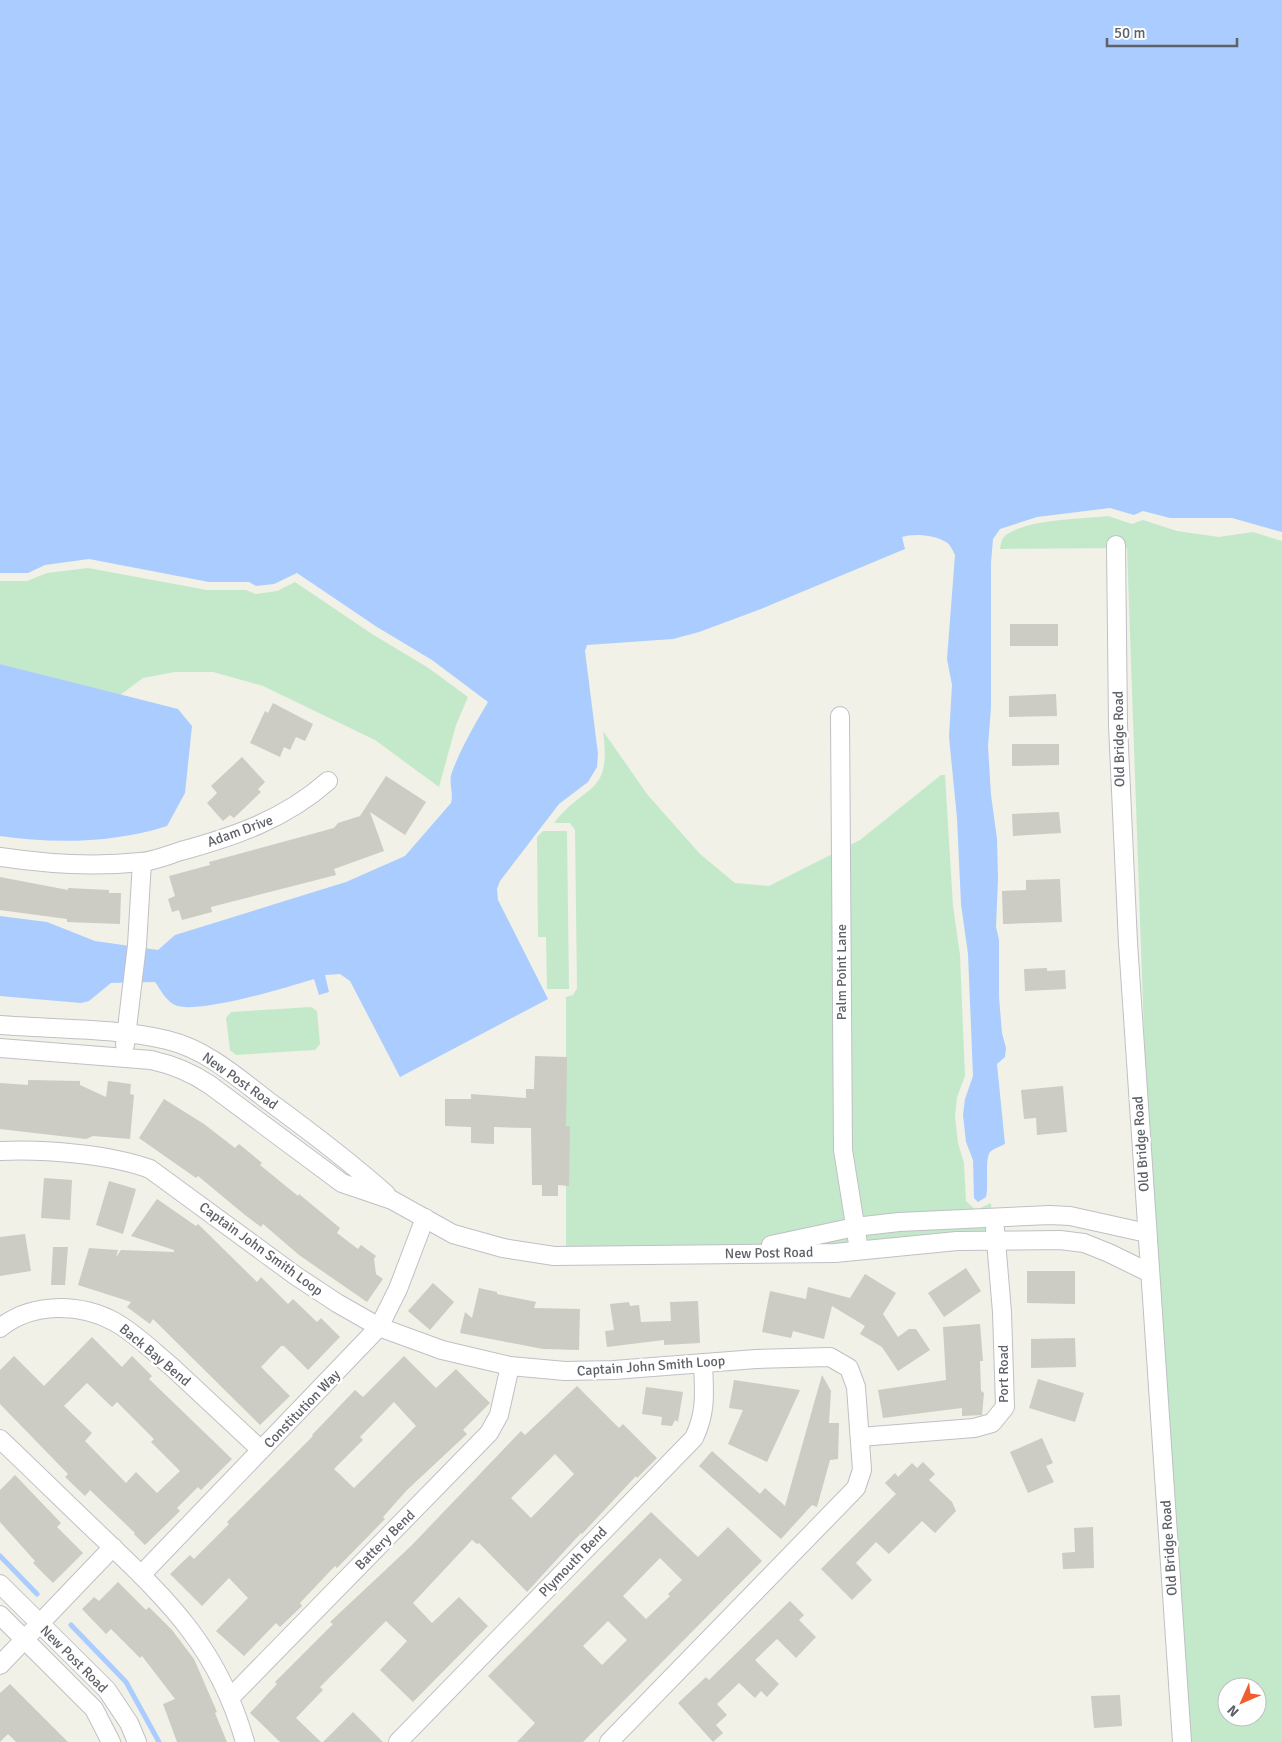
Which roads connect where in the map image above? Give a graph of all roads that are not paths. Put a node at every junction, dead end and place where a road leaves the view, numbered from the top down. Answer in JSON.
{"nodes":[{"id":1,"x":1116,"y":545,"type":"dead end"},
{"id":2,"x":840,"y":716,"type":"dead end"},
{"id":3,"x":328,"y":781,"type":"dead end"},
{"id":4,"x":0,"y":857,"type":"edge"},
{"id":5,"x":142,"y":862,"type":"junction"},
{"id":6,"x":0,"y":1025,"type":"edge"},
{"id":7,"x":127,"y":1034,"type":"junction"},
{"id":8,"x":0,"y":1048,"type":"edge"},
{"id":9,"x":123,"y":1058,"type":"junction"},
{"id":10,"x":0,"y":1151,"type":"edge"},
{"id":11,"x":392,"y":1200,"type":"junction"},
{"id":12,"x":425,"y":1218,"type":"junction"},
{"id":13,"x":994,"y":1218,"type":"junction"},
{"id":14,"x":855,"y":1227,"type":"junction"},
{"id":15,"x":1147,"y":1233,"type":"junction"},
{"id":16,"x":996,"y":1241,"type":"junction"},
{"id":17,"x":859,"y":1250,"type":"junction"},
{"id":18,"x":730,"y":1253,"type":"junction"},
{"id":19,"x":1150,"y":1273,"type":"junction"},
{"id":20,"x":379,"y":1327,"type":"junction"},
{"id":21,"x":0,"y":1328,"type":"edge"},
{"id":22,"x":703,"y":1363,"type":"junction"},
{"id":23,"x":510,"y":1366,"type":"junction"},
{"id":24,"x":860,"y":1437,"type":"junction"},
{"id":25,"x":0,"y":1439,"type":"edge"},
{"id":26,"x":261,"y":1450,"type":"junction"},
{"id":27,"x":113,"y":1548,"type":"junction"},
{"id":28,"x":141,"y":1575,"type":"junction"},
{"id":29,"x":0,"y":1584,"type":"edge"},
{"id":30,"x":0,"y":1616,"type":"edge"},
{"id":31,"x":40,"y":1624,"type":"junction"},
{"id":32,"x":25,"y":1640,"type":"junction"},
{"id":33,"x":0,"y":1665,"type":"edge"},
{"id":34,"x":231,"y":1697,"type":"junction"},
{"id":35,"x":112,"y":1742,"type":"edge"},
{"id":36,"x":137,"y":1742,"type":"edge"},
{"id":37,"x":245,"y":1742,"type":"edge"},
{"id":38,"x":398,"y":1742,"type":"edge"},
{"id":39,"x":609,"y":1742,"type":"edge"},
{"id":40,"x":1182,"y":1742,"type":"edge"}],
"edges":[{"from":1,"to":15,"type":"street","name":"Old Bridge Road"},
{"from":2,"to":14,"type":"street","name":"Palm Point Lane"},
{"from":3,"to":5,"type":"street","name":"Adam Drive"},
{"from":4,"to":5,"type":"street","name":"Adam Drive"},
{"from":5,"to":7,"type":"street"},
{"from":6,"to":7,"type":"street","name":"New Post Road"},
{"from":7,"to":9,"type":"street"},
{"from":7,"to":11,"type":"street","name":"New Post Road"},
{"from":8,"to":9,"type":"street","name":"New Post Road"},
{"from":9,"to":11,"type":"street","name":"New Post Road"},
{"from":10,"to":20,"type":"street","name":"Captain John Smith Loop"},
{"from":11,"to":12,"type":"street","name":"New Post Road"},
{"from":12,"to":18,"type":"street","name":"New Post Road"},
{"from":12,"to":20,"type":"street","name":"Constitution Way"},
{"from":13,"to":14,"type":"street"},
{"from":13,"to":15,"type":"street"},
{"from":13,"to":16,"type":"street","name":"Port Road"},
{"from":14,"to":17,"type":"street","name":"Palm Point Lane"},
{"from":14,"to":18,"type":"street"},
{"from":15,"to":19,"type":"street","name":"Old Bridge Road"},
{"from":16,"to":17,"type":"street","name":"New Post Road"},
{"from":16,"to":19,"type":"street","name":"New Post Road"},
{"from":16,"to":24,"type":"street","name":"Port Road"},
{"from":17,"to":18,"type":"street","name":"New Post Road"},
{"from":19,"to":40,"type":"street","name":"Old Bridge Road"},
{"from":20,"to":23,"type":"street","name":"Captain John Smith Loop"},
{"from":20,"to":26,"type":"street","name":"Constitution Way"},
{"from":21,"to":26,"type":"street","name":"Back Bay Bend"},
{"from":22,"to":23,"type":"street","name":"Captain John Smith Loop"},
{"from":22,"to":24,"type":"street","name":"Captain John Smith Loop"},
{"from":22,"to":38,"type":"street","name":"Plymouth Bend"},
{"from":23,"to":34,"type":"street","name":"Battery Bend"},
{"from":24,"to":39,"type":"street","name":"Captain John Smith Loop"},
{"from":25,"to":27,"type":"street"},
{"from":26,"to":28,"type":"street","name":"Constitution Way"},
{"from":27,"to":28,"type":"street"},
{"from":27,"to":31,"type":"street"},
{"from":28,"to":34,"type":"street"},
{"from":29,"to":31,"type":"street","name":"New Post Road"},
{"from":30,"to":32,"type":"street","name":"New Post Road"},
{"from":31,"to":32,"type":"street"},
{"from":31,"to":36,"type":"street","name":"New Post Road"},
{"from":32,"to":33,"type":"street"},
{"from":32,"to":35,"type":"street","name":"New Post Road"},
{"from":34,"to":37,"type":"street"}]}
